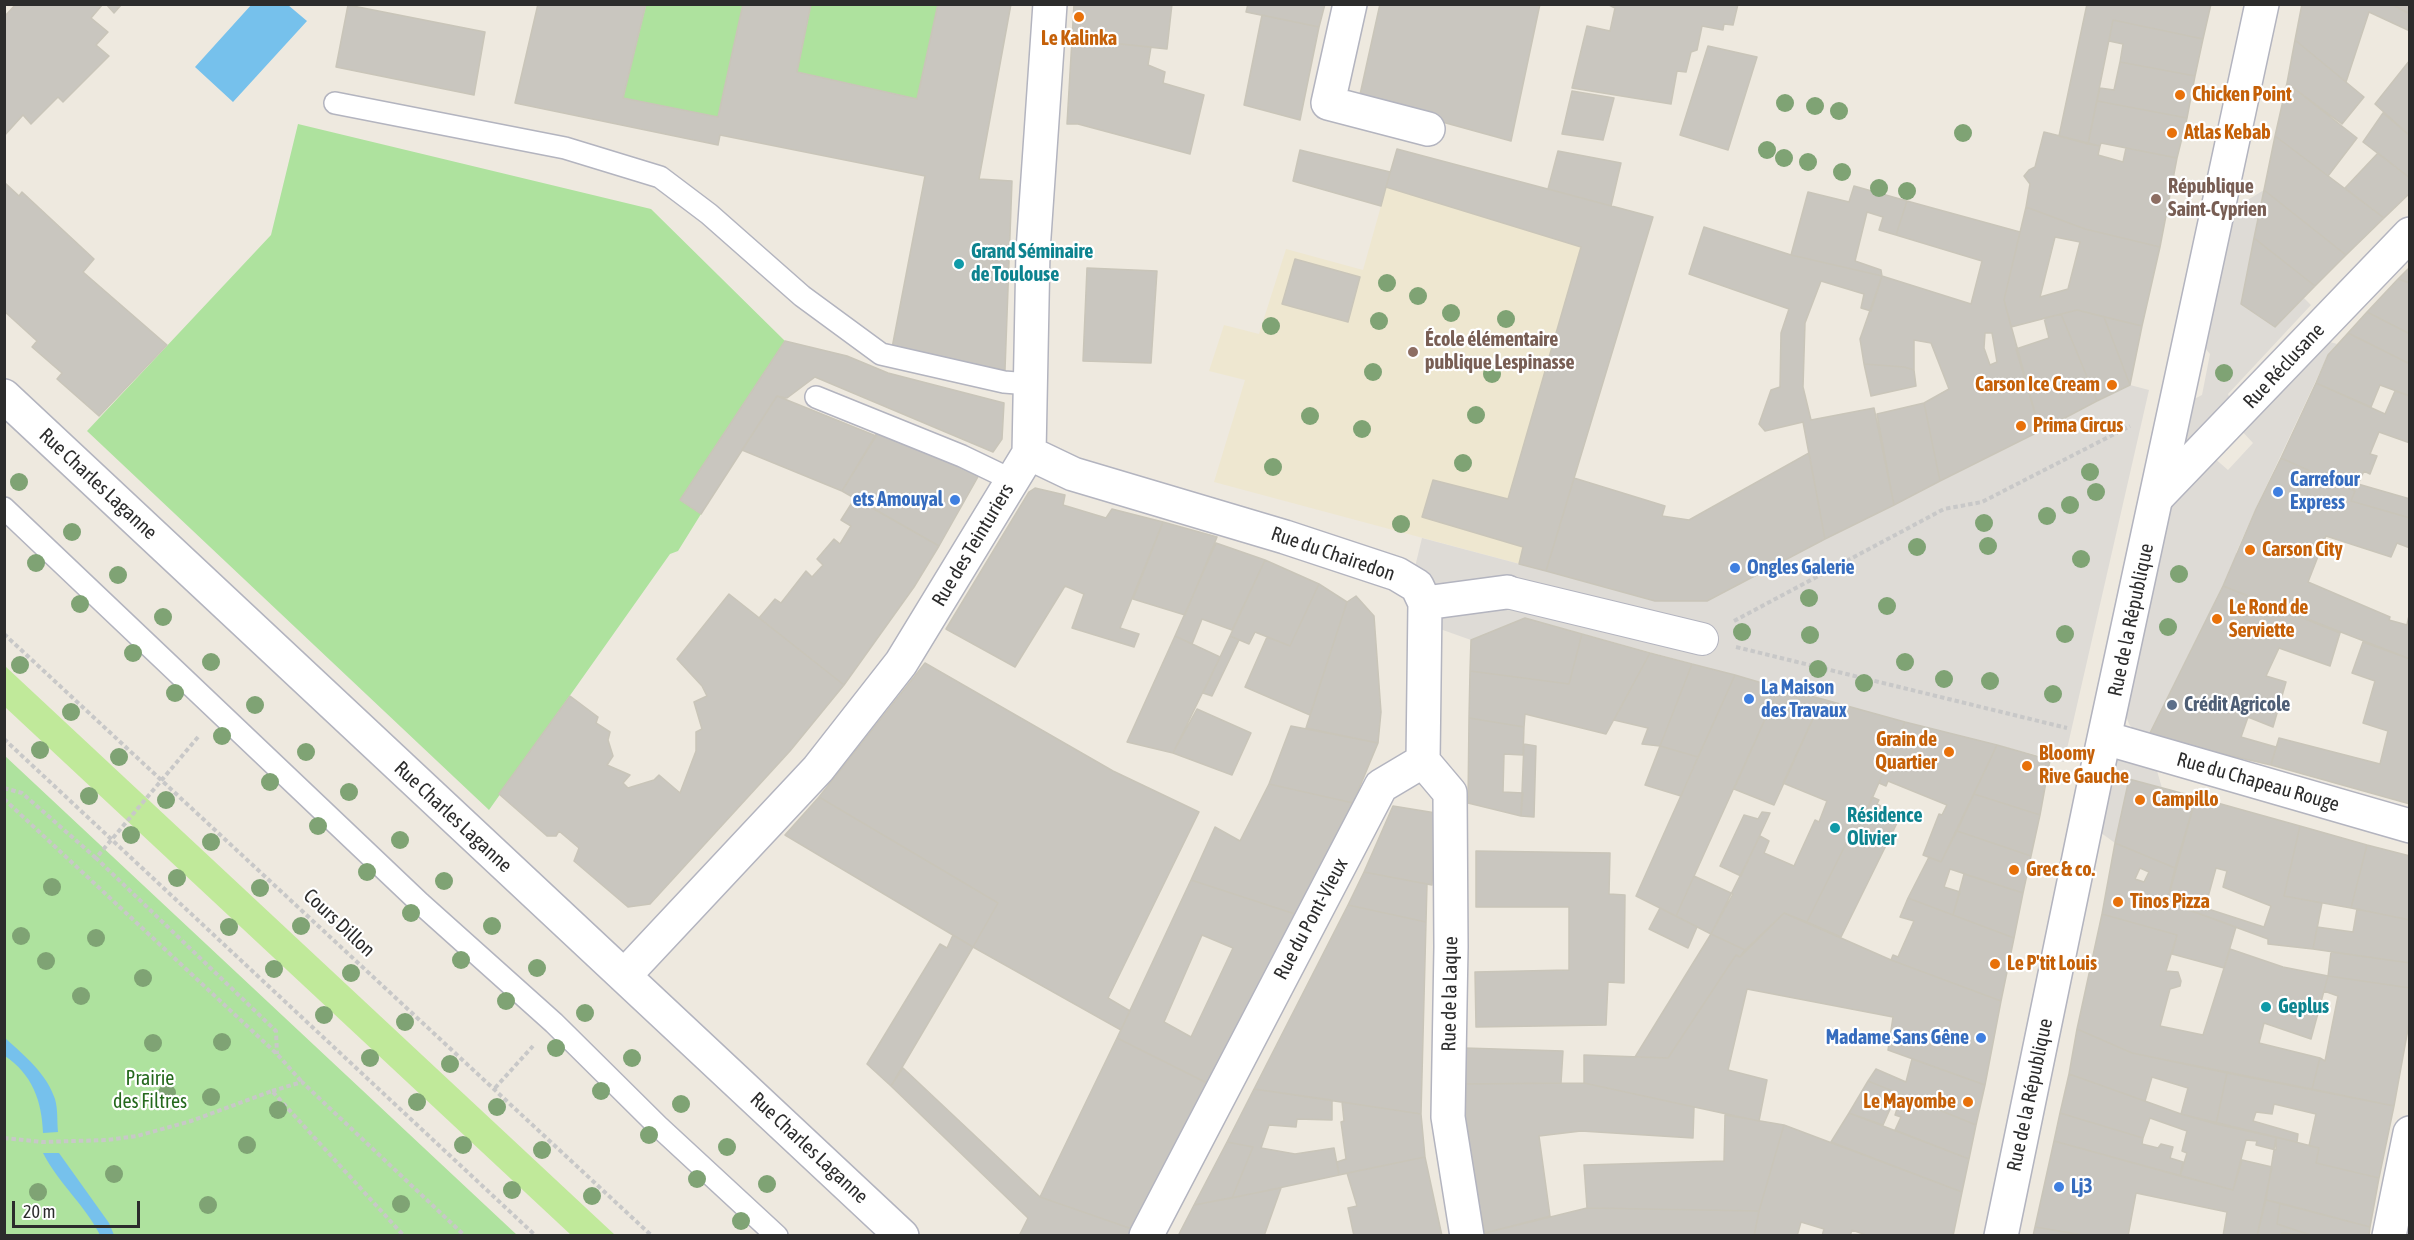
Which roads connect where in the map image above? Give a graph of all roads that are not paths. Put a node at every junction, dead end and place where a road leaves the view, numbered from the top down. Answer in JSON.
{"nodes":[{"id":1,"x":1050,"y":4,"type":"edge"},
{"id":2,"x":1350,"y":4,"type":"edge"},
{"id":3,"x":2262,"y":4,"type":"edge"},
{"id":4,"x":335,"y":103,"type":"dead end"},
{"id":5,"x":1428,"y":129,"type":"dead end"},
{"id":6,"x":2409,"y":234,"type":"edge"},
{"id":7,"x":1029,"y":384,"type":"junction"},
{"id":8,"x":4,"y":396,"type":"edge"},
{"id":9,"x":816,"y":397,"type":"dead end"},
{"id":10,"x":1020,"y":467,"type":"junction"},
{"id":11,"x":2157,"y":497,"type":"junction"},
{"id":12,"x":4,"y":508,"type":"edge"},
{"id":13,"x":1507,"y":592,"type":"joint"},
{"id":14,"x":1425,"y":603,"type":"junction"},
{"id":15,"x":1702,"y":639,"type":"road end"},
{"id":16,"x":2105,"y":738,"type":"junction"},
{"id":17,"x":1422,"y":761,"type":"junction"},
{"id":18,"x":2409,"y":826,"type":"edge"},
{"id":19,"x":624,"y":975,"type":"junction"},
{"id":20,"x":2409,"y":1133,"type":"edge"},
{"id":21,"x":777,"y":1236,"type":"edge"},
{"id":22,"x":902,"y":1236,"type":"edge"},
{"id":23,"x":1146,"y":1236,"type":"edge"},
{"id":24,"x":1467,"y":1236,"type":"edge"},
{"id":25,"x":2001,"y":1236,"type":"edge"},
{"id":26,"x":2389,"y":1236,"type":"edge"}],
"edges":[{"from":1,"to":7,"type":"street"},
{"from":2,"to":5,"type":"street"},
{"from":3,"to":11,"type":"street","name":"Rue de la République"},
{"from":4,"to":7,"type":"lane"},
{"from":6,"to":11,"type":"street","name":"Rue Réclusane"},
{"from":7,"to":10,"type":"street"},
{"from":8,"to":19,"type":"street","name":"Rue Charles Laganne"},
{"from":9,"to":10,"type":"lane"},
{"from":10,"to":14,"type":"street","name":"Rue du Chairedon"},
{"from":10,"to":19,"type":"street","name":"Rue des Teinturiers"},
{"from":11,"to":16,"type":"street","name":"Rue de la République"},
{"from":12,"to":21,"type":"lane"},
{"from":13,"to":14,"type":"street"},
{"from":13,"to":15,"type":"street"},
{"from":14,"to":17,"type":"street"},
{"from":16,"to":18,"type":"street","name":"Rue du Chapeau Rouge"},
{"from":16,"to":25,"type":"street","name":"Rue de la République"},
{"from":17,"to":23,"type":"street","name":"Rue du Pont-Vieux"},
{"from":17,"to":24,"type":"street","name":"Rue de la Laque"},
{"from":19,"to":22,"type":"street","name":"Rue Charles Laganne"},
{"from":20,"to":26,"type":"street"}]}
